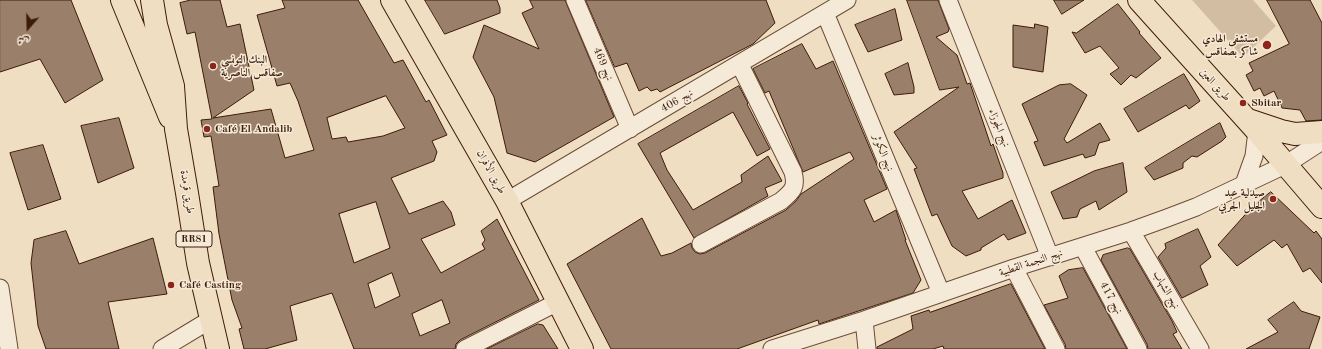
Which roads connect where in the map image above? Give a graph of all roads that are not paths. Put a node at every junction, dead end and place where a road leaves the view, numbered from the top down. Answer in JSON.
{"nodes":[{"id":1,"x":122,"y":0,"type":"edge"},
{"id":2,"x":152,"y":0,"type":"edge"},
{"id":3,"x":392,"y":0,"type":"edge"},
{"id":4,"x":575,"y":0,"type":"edge"},
{"id":5,"x":847,"y":0,"type":"edge"},
{"id":6,"x":948,"y":0,"type":"edge"},
{"id":7,"x":1139,"y":0,"type":"edge"},
{"id":8,"x":825,"y":13,"type":"junction"},
{"id":9,"x":740,"y":65,"type":"junction"},
{"id":10,"x":1252,"y":126,"type":"junction"},
{"id":11,"x":176,"y":129,"type":"junction"},
{"id":12,"x":630,"y":129,"type":"junction"},
{"id":13,"x":1322,"y":132,"type":"edge"},
{"id":14,"x":1322,"y":141,"type":"edge"},
{"id":15,"x":1285,"y":165,"type":"junction"},
{"id":16,"x":1244,"y":184,"type":"junction"},
{"id":17,"x":507,"y":201,"type":"junction"},
{"id":18,"x":1322,"y":207,"type":"edge"},
{"id":19,"x":1131,"y":231,"type":"junction"},
{"id":20,"x":701,"y":244,"type":"dead end"},
{"id":21,"x":1083,"y":247,"type":"junction"},
{"id":22,"x":1050,"y":257,"type":"junction"},
{"id":23,"x":1014,"y":268,"type":"junction"},
{"id":24,"x":0,"y":288,"type":"edge"},
{"id":25,"x":940,"y":293,"type":"junction"},
{"id":26,"x":558,"y":302,"type":"junction"},
{"id":27,"x":210,"y":320,"type":"junction"},
{"id":28,"x":864,"y":320,"type":"junction"},
{"id":29,"x":9,"y":349,"type":"edge"},
{"id":30,"x":162,"y":349,"type":"edge"},
{"id":31,"x":218,"y":349,"type":"edge"},
{"id":32,"x":465,"y":349,"type":"edge"},
{"id":33,"x":582,"y":349,"type":"edge"},
{"id":34,"x":772,"y":349,"type":"edge"},
{"id":35,"x":867,"y":349,"type":"edge"},
{"id":36,"x":1056,"y":349,"type":"edge"},
{"id":37,"x":1138,"y":349,"type":"edge"},
{"id":38,"x":1200,"y":349,"type":"edge"}],
"edges":[{"from":1,"to":11,"type":"main road","name":"طريق قرمدة","number":"RR81"},
{"from":2,"to":11,"type":"main road","name":"طريق قرمدة","number":"RR81"},
{"from":3,"to":17,"type":"main road","name":"طريق الأفران"},
{"from":4,"to":12,"type":"street","name":"نهج 469"},
{"from":5,"to":8,"type":"street","name":"نهج 406"},
{"from":6,"to":22,"type":"street","name":"نهج الجوزاء"},
{"from":7,"to":10,"type":"main road","name":"طريق العين"},
{"from":8,"to":9,"type":"street","name":"نهج 406"},
{"from":8,"to":25,"type":"street","name":"نهج الكوثر"},
{"from":9,"to":12,"type":"street","name":"نهج 406"},
{"from":9,"to":20,"type":"street"},
{"from":10,"to":13,"type":"main road"},
{"from":10,"to":15,"type":"main road","name":"طريق العين"},
{"from":10,"to":16,"type":"street"},
{"from":11,"to":27,"type":"main road","name":"طريق قرمدة","number":"RR81"},
{"from":12,"to":17,"type":"street","name":"نهج 406"},
{"from":14,"to":15,"type":"street","name":"نهج النجمة القطبية"},
{"from":15,"to":16,"type":"street","name":"نهج النجمة القطبية"},
{"from":15,"to":18,"type":"main road","name":"طريق العين"},
{"from":16,"to":19,"type":"street","name":"نهج النجمة القطبية"},
{"from":17,"to":26,"type":"main road","name":"طريق الأفران"},
{"from":19,"to":21,"type":"street","name":"نهج النجمة القطبية"},
{"from":19,"to":38,"type":"street","name":"نهج الشهاب"},
{"from":21,"to":22,"type":"street","name":"نهج النجمة القطبية"},
{"from":21,"to":37,"type":"street","name":"نهج 417"},
{"from":22,"to":23,"type":"street","name":"نهج النجمة القطبية"},
{"from":23,"to":25,"type":"street","name":"نهج النجمة القطبية"},
{"from":23,"to":36,"type":"street"},
{"from":24,"to":29,"type":"street"},
{"from":25,"to":28,"type":"street","name":"نهج النجمة القطبية"},
{"from":26,"to":32,"type":"street"},
{"from":26,"to":33,"type":"main road","name":"طريق الأفران"},
{"from":27,"to":30,"type":"street"},
{"from":27,"to":31,"type":"main road","name":"طريق قرمدة","number":"RR81"},
{"from":28,"to":34,"type":"street","name":"نهج النجمة القطبية"},
{"from":28,"to":35,"type":"street"}]}
